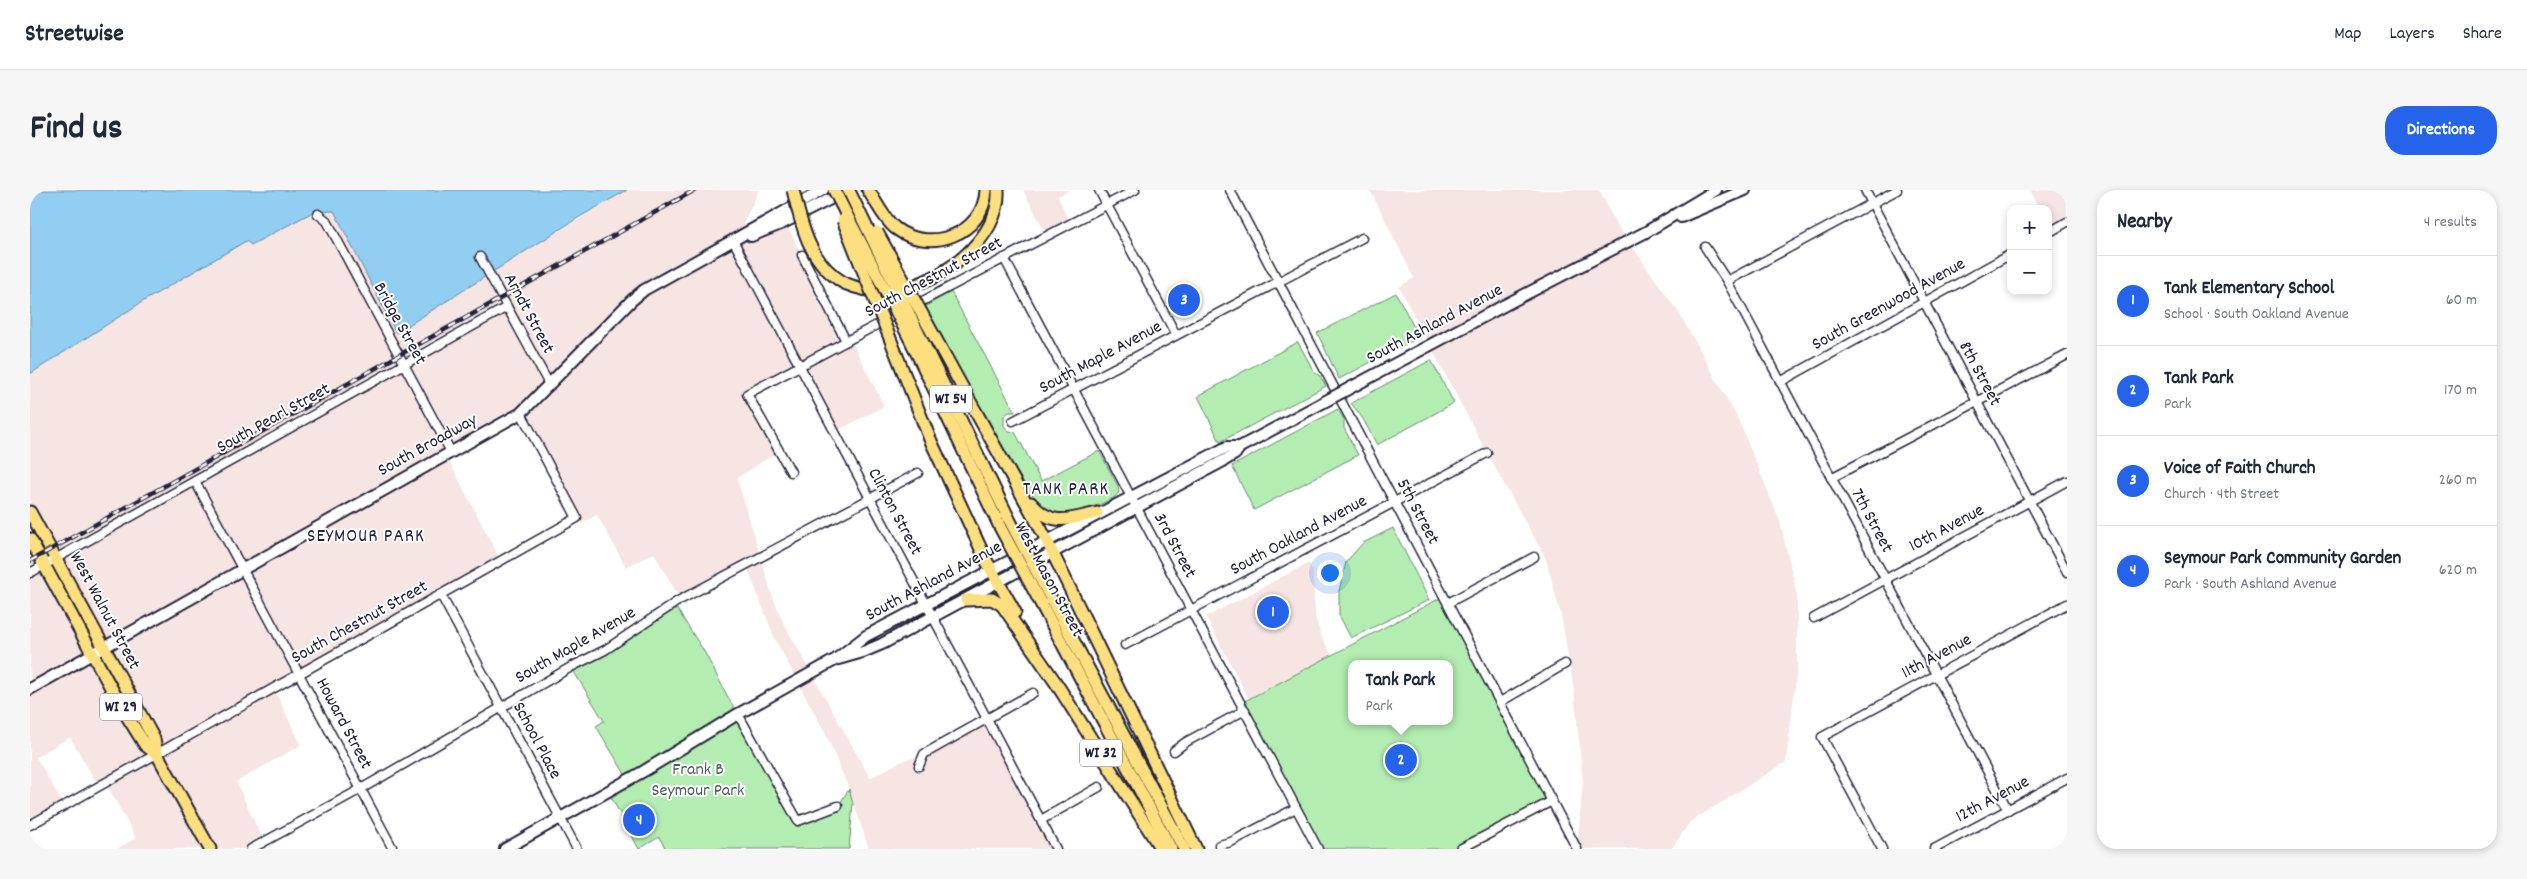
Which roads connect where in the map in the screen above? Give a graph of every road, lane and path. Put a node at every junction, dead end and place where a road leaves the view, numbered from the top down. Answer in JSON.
{"nodes":[{"id":1,"x":793,"y":190,"type":"edge"},
{"id":2,"x":823,"y":190,"type":"edge"},
{"id":3,"x":834,"y":190,"type":"edge"},
{"id":4,"x":849,"y":190,"type":"edge"},
{"id":5,"x":868,"y":190,"type":"edge"},
{"id":6,"x":986,"y":190,"type":"edge"},
{"id":7,"x":998,"y":190,"type":"edge"},
{"id":8,"x":1099,"y":190,"type":"edge"},
{"id":9,"x":1135,"y":190,"type":"edge"},
{"id":10,"x":1230,"y":190,"type":"edge"},
{"id":11,"x":1716,"y":190,"type":"edge"},
{"id":12,"x":1745,"y":190,"type":"edge"},
{"id":13,"x":1865,"y":190,"type":"edge"},
{"id":14,"x":1897,"y":190,"type":"edge"},
{"id":15,"x":840,"y":204,"type":"junction"},
{"id":16,"x":1872,"y":204,"type":"junction"},
{"id":17,"x":1107,"y":205,"type":"junction"},
{"id":18,"x":318,"y":214,"type":"dead end"},
{"id":19,"x":2067,"y":222,"type":"edge"},
{"id":20,"x":2052,"y":231,"type":"edge"},
{"id":21,"x":1646,"y":232,"type":"junction"},
{"id":22,"x":1362,"y":238,"type":"dead end"},
{"id":23,"x":737,"y":240,"type":"junction"},
{"id":24,"x":1705,"y":247,"type":"dead end"},
{"id":25,"x":802,"y":255,"type":"dead end"},
{"id":26,"x":2007,"y":256,"type":"edge"},
{"id":27,"x":480,"y":257,"type":"dead end"},
{"id":28,"x":1004,"y":258,"type":"junction"},
{"id":29,"x":1727,"y":281,"type":"junction"},
{"id":30,"x":1278,"y":283,"type":"junction"},
{"id":31,"x":1925,"y":303,"type":"junction"},
{"id":32,"x":507,"y":307,"type":"junction"},
{"id":33,"x":1176,"y":335,"type":"junction"},
{"id":34,"x":846,"y":341,"type":"junction"},
{"id":35,"x":2067,"y":354,"type":"edge"},
{"id":36,"x":404,"y":363,"type":"junction"},
{"id":37,"x":799,"y":365,"type":"junction"},
{"id":38,"x":1780,"y":382,"type":"junction"},
{"id":39,"x":550,"y":386,"type":"junction"},
{"id":40,"x":1074,"y":389,"type":"junction"},
{"id":41,"x":1977,"y":402,"type":"junction"},
{"id":42,"x":521,"y":413,"type":"junction"},
{"id":43,"x":1013,"y":421,"type":"dead end"},
{"id":44,"x":1240,"y":446,"type":"junction"},
{"id":45,"x":452,"y":452,"type":"junction"},
{"id":46,"x":1487,"y":453,"type":"dead end"},
{"id":47,"x":791,"y":472,"type":"dead end"},
{"id":48,"x":918,"y":473,"type":"dead end"},
{"id":49,"x":1831,"y":478,"type":"junction"},
{"id":50,"x":195,"y":481,"type":"junction"},
{"id":51,"x":2067,"y":481,"type":"edge"},
{"id":52,"x":1019,"y":488,"type":"junction"},
{"id":53,"x":1130,"y":496,"type":"junction"},
{"id":54,"x":870,"y":498,"type":"junction"},
{"id":55,"x":2030,"y":501,"type":"junction"},
{"id":56,"x":1395,"y":502,"type":"junction"},
{"id":57,"x":1137,"y":509,"type":"junction"},
{"id":58,"x":30,"y":512,"type":"edge"},
{"id":59,"x":1097,"y":513,"type":"junction"},
{"id":60,"x":34,"y":529,"type":"edge"},
{"id":61,"x":30,"y":539,"type":"edge"},
{"id":62,"x":1046,"y":541,"type":"junction"},
{"id":63,"x":1053,"y":554,"type":"junction"},
{"id":64,"x":1534,"y":557,"type":"dead end"},
{"id":65,"x":56,"y":559,"type":"junction"},
{"id":66,"x":45,"y":565,"type":"junction"},
{"id":67,"x":243,"y":569,"type":"junction"},
{"id":68,"x":991,"y":570,"type":"junction"},
{"id":69,"x":2067,"y":572,"type":"edge"},
{"id":70,"x":30,"y":573,"type":"edge"},
{"id":71,"x":1885,"y":580,"type":"junction"},
{"id":72,"x":998,"y":584,"type":"junction"},
{"id":73,"x":440,"y":595,"type":"junction"},
{"id":74,"x":966,"y":600,"type":"junction"},
{"id":75,"x":1448,"y":603,"type":"junction"},
{"id":76,"x":926,"y":604,"type":"junction"},
{"id":77,"x":2067,"y":604,"type":"edge"},
{"id":78,"x":1050,"y":608,"type":"junction"},
{"id":79,"x":1191,"y":610,"type":"junction"},
{"id":80,"x":933,"y":618,"type":"junction"},
{"id":81,"x":1814,"y":618,"type":"dead end"},
{"id":82,"x":1125,"y":645,"type":"dead end"},
{"id":83,"x":104,"y":648,"type":"junction"},
{"id":84,"x":92,"y":655,"type":"junction"},
{"id":85,"x":1040,"y":659,"type":"junction"},
{"id":86,"x":835,"y":660,"type":"junction"},
{"id":87,"x":1566,"y":664,"type":"dead end"},
{"id":88,"x":299,"y":674,"type":"junction"},
{"id":89,"x":1936,"y":675,"type":"junction"},
{"id":90,"x":30,"y":689,"type":"edge"},
{"id":91,"x":1033,"y":694,"type":"dead end"},
{"id":92,"x":1500,"y":702,"type":"junction"},
{"id":93,"x":501,"y":707,"type":"junction"},
{"id":94,"x":1245,"y":710,"type":"junction"},
{"id":95,"x":738,"y":714,"type":"junction"},
{"id":96,"x":987,"y":718,"type":"junction"},
{"id":97,"x":1174,"y":751,"type":"dead end"},
{"id":98,"x":158,"y":754,"type":"junction"},
{"id":99,"x":919,"y":766,"type":"dead end"},
{"id":100,"x":2067,"y":778,"type":"edge"},
{"id":101,"x":1099,"y":788,"type":"dead end"},
{"id":102,"x":361,"y":789,"type":"junction"},
{"id":103,"x":1552,"y":801,"type":"junction"},
{"id":104,"x":838,"y":806,"type":"dead end"},
{"id":105,"x":1296,"y":808,"type":"junction"},
{"id":106,"x":2008,"y":810,"type":"junction"},
{"id":107,"x":560,"y":818,"type":"junction"},
{"id":108,"x":1041,"y":820,"type":"junction"},
{"id":109,"x":30,"y":825,"type":"edge"},
{"id":110,"x":1219,"y":845,"type":"dead end"},
{"id":111,"x":210,"y":849,"type":"edge"},
{"id":112,"x":251,"y":849,"type":"edge"},
{"id":113,"x":393,"y":849,"type":"edge"},
{"id":114,"x":505,"y":849,"type":"edge"},
{"id":115,"x":576,"y":849,"type":"edge"},
{"id":116,"x":1056,"y":849,"type":"edge"},
{"id":117,"x":1161,"y":849,"type":"edge"},
{"id":118,"x":1171,"y":849,"type":"edge"},
{"id":119,"x":1184,"y":849,"type":"edge"},
{"id":120,"x":1196,"y":849,"type":"edge"},
{"id":121,"x":1318,"y":849,"type":"edge"},
{"id":122,"x":1460,"y":849,"type":"edge"},
{"id":123,"x":1577,"y":849,"type":"edge"},
{"id":124,"x":1882,"y":849,"type":"edge"},
{"id":125,"x":1934,"y":849,"type":"edge"}],
"edges":[{"from":1,"to":7,"type":"main road","bridge":true},
{"from":2,"to":23,"type":"main road","name":"South Broadway"},
{"from":3,"to":15,"type":"main road","name":"West Mason Street","number":"WI 54","bridge":true},
{"from":4,"to":23,"type":"main road","name":"South Broadway"},
{"from":4,"to":52,"type":"main road","bridge":true},
{"from":4,"to":78,"type":"main road","name":"West Mason Street","number":"WI 54","bridge":true},
{"from":5,"to":6,"type":"main road"},
{"from":8,"to":17,"type":"street"},
{"from":9,"to":17,"type":"street","name":"South Chestnut Street"},
{"from":10,"to":30,"type":"street","name":"5th Street"},
{"from":11,"to":21,"type":"main road","name":"South Ashland Avenue"},
{"from":12,"to":21,"type":"main road","name":"South Ashland Avenue"},
{"from":13,"to":16,"type":"street","name":"8th Street"},
{"from":14,"to":16,"type":"street"},
{"from":15,"to":68,"type":"main road","bridge":true},
{"from":15,"to":78,"type":"main road","name":"West Mason Street","number":"WI 54","bridge":true},
{"from":16,"to":29,"type":"street"},
{"from":16,"to":31,"type":"street","name":"8th Street"},
{"from":17,"to":28,"type":"street","name":"South Chestnut Street"},
{"from":17,"to":33,"type":"street"},
{"from":18,"to":36,"type":"street","name":"Bridge Street"},
{"from":19,"to":20,"type":"street"},
{"from":21,"to":44,"type":"main road","name":"South Ashland Avenue","bridge":true},
{"from":22,"to":30,"type":"street","name":"South Maple Avenue"},
{"from":23,"to":37,"type":"street","name":"Clinton Street"},
{"from":23,"to":39,"type":"main road","name":"South Broadway"},
{"from":24,"to":29,"type":"street","name":"7th Street"},
{"from":25,"to":34,"type":"street"},
{"from":26,"to":31,"type":"street","name":"South Greenwood Avenue"},
{"from":27,"to":32,"type":"street","name":"Arndt Street"},
{"from":28,"to":34,"type":"street","name":"South Chestnut Street"},
{"from":28,"to":40,"type":"street","name":"3rd Street"},
{"from":29,"to":38,"type":"street","name":"7th Street"},
{"from":30,"to":33,"type":"street","name":"South Maple Avenue"},
{"from":30,"to":56,"type":"street","name":"5th Street"},
{"from":31,"to":38,"type":"street","name":"South Greenwood Avenue"},
{"from":31,"to":41,"type":"street","name":"8th Street"},
{"from":32,"to":36,"type":"street","name":"South Pearl Street"},
{"from":32,"to":39,"type":"street","name":"Arndt Street"},
{"from":33,"to":40,"type":"street","name":"South Maple Avenue"},
{"from":34,"to":37,"type":"street","name":"South Chestnut Street"},
{"from":35,"to":41,"type":"street"},
{"from":36,"to":45,"type":"street","name":"Bridge Street"},
{"from":36,"to":50,"type":"street","name":"South Pearl Street"},
{"from":37,"to":47,"type":"street","name":"South Chestnut Street"},
{"from":37,"to":54,"type":"street","name":"Clinton Street"},
{"from":38,"to":49,"type":"street","name":"7th Street"},
{"from":39,"to":42,"type":"main road","name":"South Broadway"},
{"from":40,"to":43,"type":"street","name":"South Maple Avenue"},
{"from":40,"to":53,"type":"street","name":"3rd Street"},
{"from":41,"to":49,"type":"street"},
{"from":41,"to":55,"type":"street","name":"8th Street"},
{"from":42,"to":45,"type":"main road","name":"South Broadway"},
{"from":42,"to":73,"type":"street","name":"South Chestnut Street"},
{"from":44,"to":53,"type":"main road","name":"South Ashland Avenue"},
{"from":44,"to":57,"type":"main road","name":"South Ashland Avenue"},
{"from":45,"to":67,"type":"main road","name":"South Broadway"},
{"from":46,"to":56,"type":"street","name":"South Oakland Avenue"},
{"from":48,"to":54,"type":"street","name":"South Maple Avenue"},
{"from":49,"to":71,"type":"street","name":"7th Street"},
{"from":50,"to":65,"type":"street","name":"South Pearl Street"},
{"from":50,"to":67,"type":"street","name":"Howard Street"},
{"from":51,"to":55,"type":"street","name":"10th Avenue"},
{"from":52,"to":59,"type":"main road"},
{"from":52,"to":62,"type":"main road"},
{"from":53,"to":57,"type":"street","name":"3rd Street"},
{"from":53,"to":59,"type":"main road","name":"South Ashland Avenue"},
{"from":54,"to":76,"type":"street","name":"Clinton Street"},
{"from":54,"to":93,"type":"street","name":"South Maple Avenue"},
{"from":55,"to":69,"type":"street","name":"8th Street"},
{"from":55,"to":71,"type":"street","name":"10th Avenue"},
{"from":56,"to":75,"type":"street","name":"5th Street"},
{"from":56,"to":79,"type":"street","name":"South Oakland Avenue"},
{"from":57,"to":63,"type":"main road","name":"South Ashland Avenue"},
{"from":57,"to":79,"type":"street","name":"3rd Street"},
{"from":58,"to":60,"type":"main road","name":"West Walnut Street","number":"WI 29"},
{"from":59,"to":62,"type":"main road","name":"South Ashland Avenue"},
{"from":60,"to":65,"type":"main road","name":"West Walnut Street","number":"WI 29"},
{"from":61,"to":66,"type":"main road","name":"West Walnut Street","number":"WI 29"},
{"from":62,"to":63,"type":"main road","number":"WI 32"},
{"from":62,"to":68,"type":"main road","name":"South Ashland Avenue"},
{"from":63,"to":72,"type":"main road","name":"South Ashland Avenue"},
{"from":63,"to":120,"type":"main road","number":"WI 32"},
{"from":64,"to":75,"type":"street"},
{"from":65,"to":66,"type":"street","name":"South Pearl Street"},
{"from":65,"to":83,"type":"main road","name":"West Walnut Street","number":"WI 29"},
{"from":66,"to":70,"type":"street","name":"South Pearl Street"},
{"from":66,"to":84,"type":"main road","name":"West Walnut Street","number":"WI 29"},
{"from":67,"to":83,"type":"main road","name":"South Broadway"},
{"from":67,"to":88,"type":"street","name":"Howard Street"},
{"from":68,"to":72,"type":"main road"},
{"from":68,"to":76,"type":"main road","name":"South Ashland Avenue"},
{"from":71,"to":81,"type":"street","name":"10th Avenue"},
{"from":71,"to":89,"type":"street","name":"7th Street"},
{"from":72,"to":74,"type":"main road","name":"South Ashland Avenue"},
{"from":72,"to":85,"type":"main road","number":"WI 32"},
{"from":73,"to":88,"type":"street","name":"South Chestnut Street"},
{"from":73,"to":93,"type":"street","name":"School Place"},
{"from":74,"to":80,"type":"main road","name":"South Ashland Avenue"},
{"from":74,"to":85,"type":"main road"},
{"from":75,"to":92,"type":"street","name":"5th Street"},
{"from":76,"to":80,"type":"street","name":"Clinton Street"},
{"from":76,"to":86,"type":"main road","name":"South Ashland Avenue"},
{"from":77,"to":89,"type":"street","name":"11th Avenue"},
{"from":78,"to":118,"type":"main road","name":"West Mason Street","number":"WI 54"},
{"from":78,"to":119,"type":"main road","name":"West Mason Street","number":"WI 54"},
{"from":79,"to":82,"type":"street","name":"South Oakland Avenue"},
{"from":79,"to":94,"type":"street","name":"3rd Street"},
{"from":80,"to":86,"type":"main road","name":"South Ashland Avenue"},
{"from":80,"to":96,"type":"street","name":"Clinton Street"},
{"from":83,"to":84,"type":"main road","name":"South Broadway"},
{"from":83,"to":98,"type":"main road","name":"West Walnut Street","number":"WI 29"},
{"from":84,"to":90,"type":"main road","name":"South Broadway"},
{"from":84,"to":98,"type":"main road","name":"West Walnut Street","number":"WI 29"},
{"from":85,"to":117,"type":"main road","number":"WI 32"},
{"from":86,"to":95,"type":"main road","name":"South Ashland Avenue"},
{"from":87,"to":92,"type":"street"},
{"from":88,"to":98,"type":"street","name":"South Chestnut Street"},
{"from":88,"to":102,"type":"street","name":"Howard Street"},
{"from":89,"to":106,"type":"street","name":"7th Street"},
{"from":89,"to":124,"type":"street","name":"11th Avenue"},
{"from":91,"to":96,"type":"street"},
{"from":92,"to":103,"type":"street","name":"5th Street"},
{"from":93,"to":102,"type":"street","name":"South Maple Avenue"},
{"from":93,"to":107,"type":"street","name":"School Place"},
{"from":94,"to":97,"type":"street"},
{"from":94,"to":105,"type":"street","name":"3rd Street"},
{"from":95,"to":104,"type":"street"},
{"from":95,"to":107,"type":"main road","name":"South Ashland Avenue"},
{"from":96,"to":99,"type":"street"},
{"from":96,"to":108,"type":"street","name":"Clinton Street"},
{"from":98,"to":109,"type":"street","name":"South Chestnut Street"},
{"from":98,"to":111,"type":"main road","name":"West Walnut Street","number":"WI 29"},
{"from":100,"to":106,"type":"street","name":"12th Avenue"},
{"from":101,"to":108,"type":"street"},
{"from":102,"to":112,"type":"street","name":"South Maple Avenue"},
{"from":102,"to":113,"type":"street","name":"Howard Street"},
{"from":103,"to":122,"type":"street"},
{"from":103,"to":123,"type":"street","name":"5th Street"},
{"from":105,"to":110,"type":"street"},
{"from":105,"to":121,"type":"street","name":"3rd Street"},
{"from":106,"to":125,"type":"street","name":"12th Avenue"},
{"from":107,"to":114,"type":"main road","name":"South Ashland Avenue"},
{"from":107,"to":115,"type":"street","name":"School Place"},
{"from":108,"to":116,"type":"street","name":"Clinton Street"}]}
